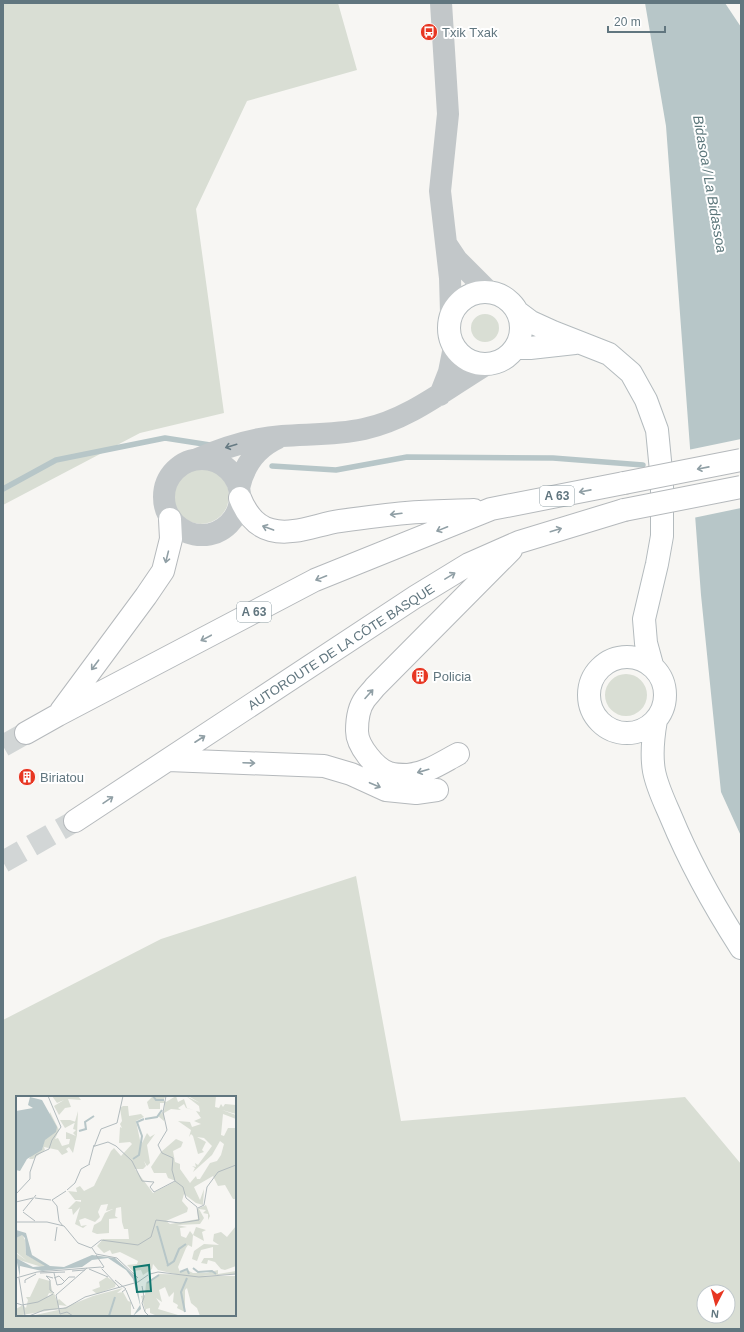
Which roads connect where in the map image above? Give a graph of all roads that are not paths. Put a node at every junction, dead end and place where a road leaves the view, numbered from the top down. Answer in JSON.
{"nodes":[{"id":1,"x":441,"y":3,"type":"edge"},
{"id":2,"x":447,"y":245,"type":"junction"},
{"id":3,"x":488,"y":291,"type":"junction"},
{"id":4,"x":451,"y":313,"type":"junction"},
{"id":5,"x":519,"y":314,"type":"junction"},
{"id":6,"x":578,"y":342,"type":"junction"},
{"id":7,"x":454,"y":347,"type":"junction"},
{"id":8,"x":516,"y":348,"type":"junction"},
{"id":9,"x":487,"y":364,"type":"junction"},
{"id":10,"x":440,"y":395,"type":"junction"},
{"id":11,"x":282,"y":436,"type":"junction"},
{"id":12,"x":198,"y":459,"type":"junction"},
{"id":13,"x":741,"y":460,"type":"edge"},
{"id":14,"x":741,"y":487,"type":"edge"},
{"id":15,"x":240,"y":493,"type":"junction"},
{"id":16,"x":491,"y":509,"type":"junction"},
{"id":17,"x":170,"y":519,"type":"junction"},
{"id":18,"x":519,"y":542,"type":"junction"},
{"id":19,"x":644,"y":619,"type":"junction"},
{"id":20,"x":612,"y":660,"type":"junction"},
{"id":21,"x":652,"y":665,"type":"junction"},
{"id":22,"x":58,"y":715,"type":"junction"},
{"id":23,"x":656,"y":720,"type":"junction"},
{"id":24,"x":26,"y":733,"type":"tunnel mouth"},
{"id":25,"x":621,"y":733,"type":"junction"},
{"id":26,"x":458,"y":754,"type":"dead end"},
{"id":27,"x":168,"y":760,"type":"junction"},
{"id":28,"x":654,"y":772,"type":"junction"},
{"id":29,"x":437,"y":790,"type":"dead end"},
{"id":30,"x":75,"y":822,"type":"tunnel mouth"},
{"id":31,"x":741,"y":948,"type":"edge"}],
"edges":[{"from":1,"to":2,"type":"street"},
{"from":2,"to":3,"type":"street"},
{"from":2,"to":4,"type":"street"},
{"from":3,"to":4,"type":"main road"},
{"from":3,"to":5,"type":"main road"},
{"from":4,"to":7,"type":"main road"},
{"from":5,"to":6,"type":"main road"},
{"from":5,"to":8,"type":"main road"},
{"from":6,"to":8,"type":"main road"},
{"from":6,"to":19,"type":"main road"},
{"from":7,"to":9,"type":"main road"},
{"from":7,"to":10,"type":"street"},
{"from":8,"to":9,"type":"main road"},
{"from":9,"to":10,"type":"street"},
{"from":10,"to":11,"type":"street"},
{"from":11,"to":12,"type":"street","one_way":true},
{"from":11,"to":15,"type":"street"},
{"from":12,"to":15,"type":"street"},
{"from":12,"to":17,"type":"street"},
{"from":13,"to":16,"type":"main road","number":"A 63","one_way":true,"bridge":true},
{"from":18,"to":14,"type":"main road","name":"AUTOROUTE DE LA CÔTE BASQUE","number":"A 63","one_way":true,"bridge":true},
{"from":16,"to":15,"type":"main road","one_way":true},
{"from":15,"to":17,"type":"street"},
{"from":16,"to":22,"type":"main road","number":"A 63","one_way":true},
{"from":17,"to":22,"type":"main road","one_way":true},
{"from":26,"to":18,"type":"main road","one_way":true},
{"from":27,"to":18,"type":"main road","name":"AUTOROUTE DE LA CÔTE BASQUE","number":"A 63","one_way":true},
{"from":19,"to":20,"type":"main road"},
{"from":19,"to":21,"type":"main road"},
{"from":20,"to":21,"type":"main road"},
{"from":20,"to":25,"type":"main road"},
{"from":21,"to":23,"type":"main road"},
{"from":22,"to":24,"type":"main road","number":"A 63"},
{"from":23,"to":25,"type":"main road"},
{"from":23,"to":28,"type":"main road"},
{"from":25,"to":28,"type":"main road"},
{"from":27,"to":29,"type":"main road","one_way":true},
{"from":30,"to":27,"type":"main road","name":"AUTOROUTE DE LA CÔTE BASQUE","number":"A 63","one_way":true},
{"from":28,"to":31,"type":"main road"}]}
